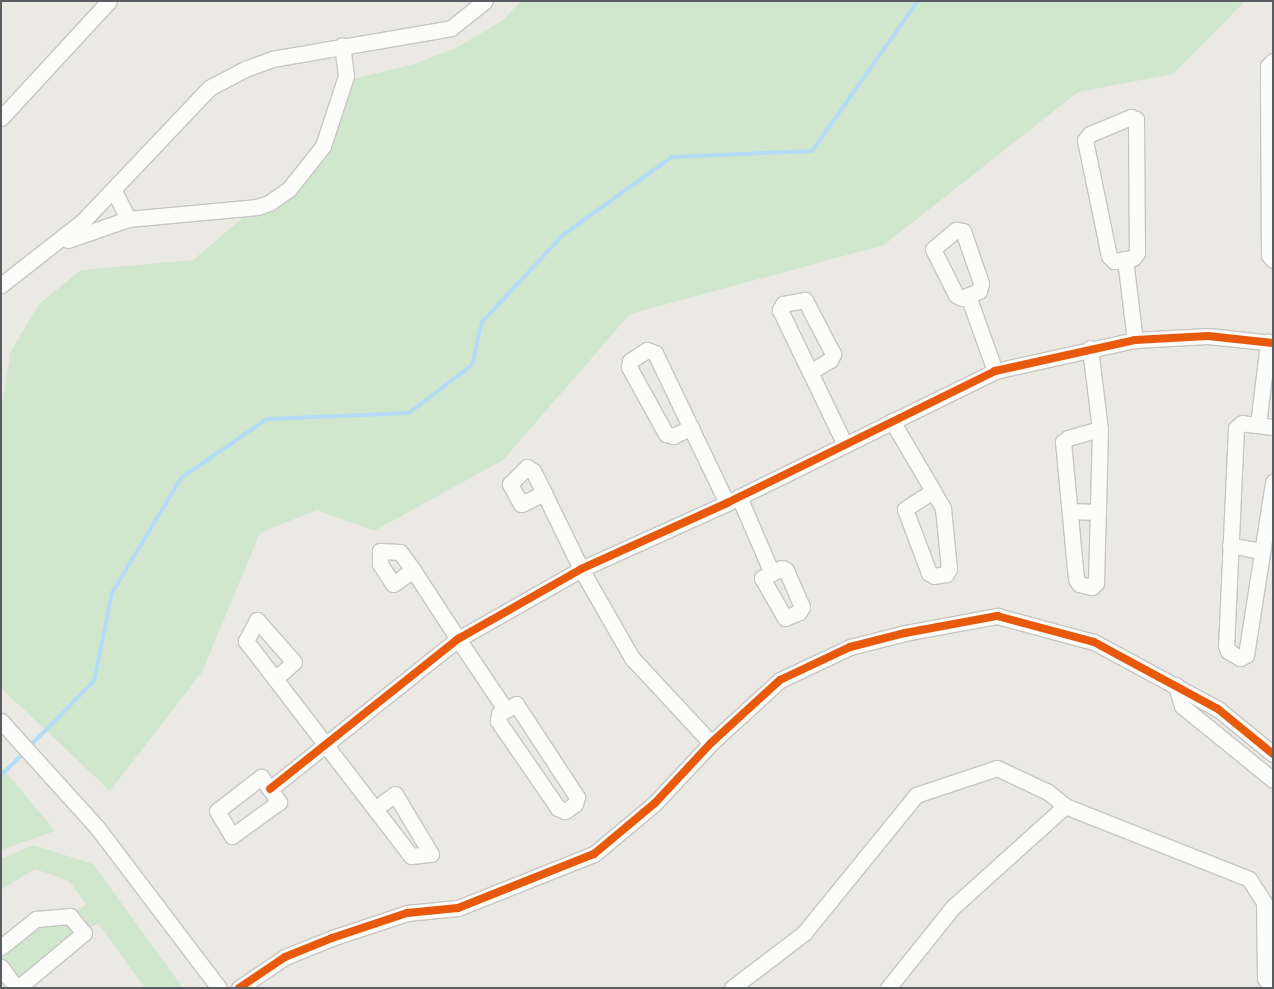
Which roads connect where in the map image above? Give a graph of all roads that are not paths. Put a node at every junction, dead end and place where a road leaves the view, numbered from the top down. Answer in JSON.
{"nodes":[{"id":1,"x":110,"y":1,"type":"edge"},
{"id":2,"x":485,"y":1,"type":"edge"},
{"id":3,"x":342,"y":45,"type":"junction"},
{"id":4,"x":1273,"y":61,"type":"edge"},
{"id":5,"x":1,"y":118,"type":"edge"},
{"id":6,"x":1270,"y":158,"type":"edge"},
{"id":7,"x":114,"y":191,"type":"junction"},
{"id":8,"x":128,"y":218,"type":"junction"},
{"id":9,"x":48,"y":249,"type":"junction"},
{"id":10,"x":1125,"y":259,"type":"junction"},
{"id":11,"x":1273,"y":260,"type":"edge"},
{"id":12,"x":1,"y":285,"type":"edge"},
{"id":13,"x":968,"y":296,"type":"dead end"},
{"id":14,"x":1135,"y":340,"type":"junction"},
{"id":15,"x":1271,"y":342,"type":"edge"},
{"id":16,"x":1090,"y":348,"type":"junction"},
{"id":17,"x":995,"y":370,"type":"junction"},
{"id":18,"x":810,"y":372,"type":"junction"},
{"id":19,"x":892,"y":421,"type":"junction"},
{"id":20,"x":1266,"y":426,"type":"edge"},
{"id":21,"x":690,"y":427,"type":"junction"},
{"id":22,"x":1100,"y":429,"type":"junction"},
{"id":23,"x":845,"y":445,"type":"junction"},
{"id":24,"x":1273,"y":482,"type":"edge"},
{"id":25,"x":933,"y":491,"type":"junction"},
{"id":26,"x":544,"y":493,"type":"dead end"},
{"id":27,"x":733,"y":500,"type":"junction"},
{"id":28,"x":1070,"y":511,"type":"junction"},
{"id":29,"x":1098,"y":512,"type":"junction"},
{"id":30,"x":1230,"y":545,"type":"junction"},
{"id":31,"x":1262,"y":551,"type":"junction"},
{"id":32,"x":581,"y":569,"type":"junction"},
{"id":33,"x":412,"y":570,"type":"dead end"},
{"id":34,"x":771,"y":571,"type":"dead end"},
{"id":35,"x":458,"y":640,"type":"junction"},
{"id":36,"x":275,"y":679,"type":"dead end"},
{"id":37,"x":1176,"y":685,"type":"junction"},
{"id":38,"x":505,"y":709,"type":"junction"},
{"id":39,"x":1,"y":721,"type":"edge"},
{"id":40,"x":710,"y":743,"type":"junction"},
{"id":41,"x":326,"y":745,"type":"junction"},
{"id":42,"x":1273,"y":754,"type":"edge"},
{"id":43,"x":1273,"y":780,"type":"edge"},
{"id":44,"x":270,"y":788,"type":"dead end"},
{"id":45,"x":1065,"y":806,"type":"junction"},
{"id":46,"x":375,"y":808,"type":"dead end"},
{"id":47,"x":1268,"y":900,"type":"edge"},
{"id":48,"x":1,"y":947,"type":"edge"},
{"id":49,"x":1,"y":967,"type":"edge"},
{"id":50,"x":17,"y":988,"type":"edge"},
{"id":51,"x":219,"y":988,"type":"edge"},
{"id":52,"x":238,"y":988,"type":"edge"},
{"id":53,"x":732,"y":988,"type":"edge"},
{"id":54,"x":888,"y":988,"type":"edge"},
{"id":55,"x":1271,"y":988,"type":"edge"}],
"edges":[{"from":1,"to":5,"type":"street"},
{"from":2,"to":3,"type":"street"},
{"from":3,"to":7,"type":"street"},
{"from":3,"to":8,"type":"street"},
{"from":4,"to":6,"type":"street"},
{"from":6,"to":11,"type":"street"},
{"from":7,"to":8,"type":"street"},
{"from":7,"to":9,"type":"street"},
{"from":8,"to":9,"type":"street"},
{"from":9,"to":12,"type":"street"},
{"from":10,"to":10,"type":"street"},
{"from":10,"to":14,"type":"street"},
{"from":13,"to":17,"type":"street"},
{"from":14,"to":15,"type":"street"},
{"from":14,"to":16,"type":"street"},
{"from":15,"to":20,"type":"street"},
{"from":16,"to":17,"type":"street"},
{"from":16,"to":22,"type":"street"},
{"from":17,"to":19,"type":"street"},
{"from":18,"to":18,"type":"street"},
{"from":18,"to":23,"type":"street"},
{"from":19,"to":23,"type":"street"},
{"from":19,"to":25,"type":"street"},
{"from":20,"to":30,"type":"street"},
{"from":21,"to":21,"type":"street"},
{"from":21,"to":27,"type":"street"},
{"from":22,"to":28,"type":"street"},
{"from":22,"to":29,"type":"street"},
{"from":23,"to":27,"type":"street"},
{"from":24,"to":31,"type":"street"},
{"from":25,"to":25,"type":"street"},
{"from":26,"to":32,"type":"street"},
{"from":27,"to":32,"type":"street"},
{"from":27,"to":34,"type":"street"},
{"from":28,"to":29,"type":"street"},
{"from":28,"to":29,"type":"street"},
{"from":30,"to":31,"type":"street"},
{"from":30,"to":31,"type":"street"},
{"from":32,"to":35,"type":"street"},
{"from":32,"to":40,"type":"street"},
{"from":33,"to":35,"type":"street"},
{"from":35,"to":38,"type":"street"},
{"from":35,"to":41,"type":"street"},
{"from":36,"to":41,"type":"street"},
{"from":37,"to":40,"type":"street"},
{"from":37,"to":42,"type":"street"},
{"from":37,"to":43,"type":"street"},
{"from":38,"to":38,"type":"street"},
{"from":39,"to":51,"type":"street"},
{"from":40,"to":52,"type":"street"},
{"from":41,"to":44,"type":"street"},
{"from":41,"to":46,"type":"street"},
{"from":45,"to":47,"type":"street"},
{"from":45,"to":53,"type":"street"},
{"from":45,"to":54,"type":"street"},
{"from":47,"to":55,"type":"street"},
{"from":48,"to":50,"type":"street"},
{"from":49,"to":50,"type":"street"}]}
